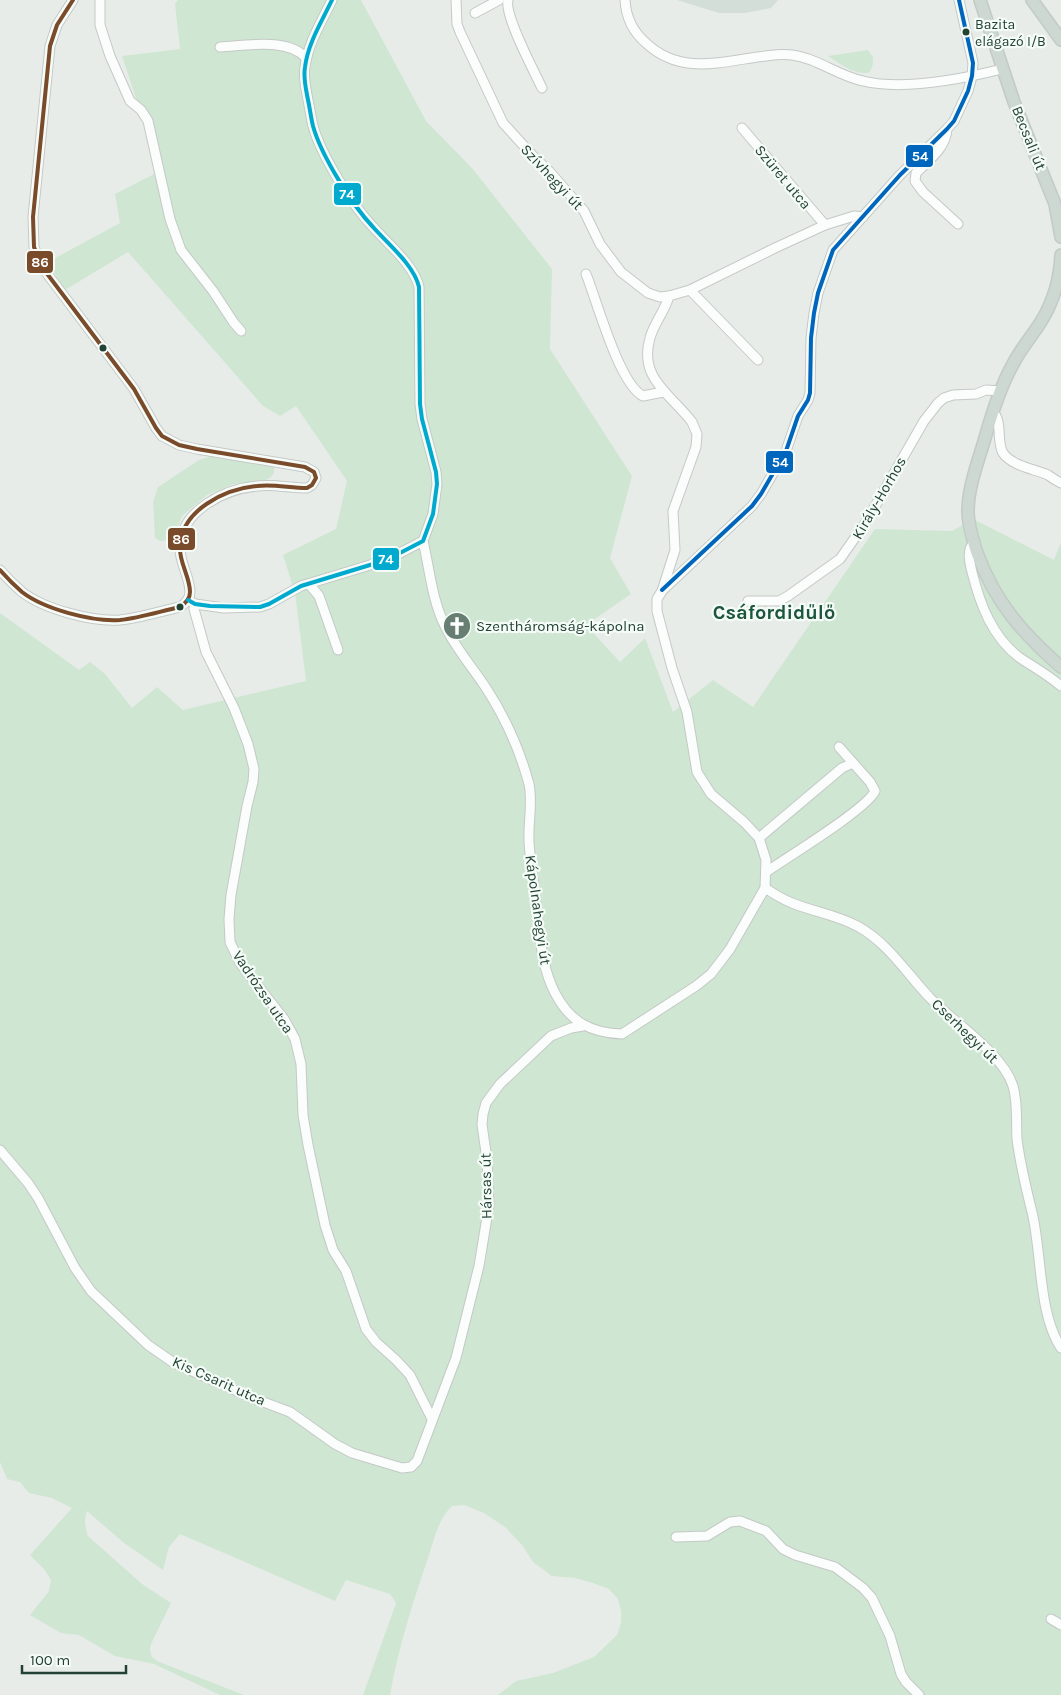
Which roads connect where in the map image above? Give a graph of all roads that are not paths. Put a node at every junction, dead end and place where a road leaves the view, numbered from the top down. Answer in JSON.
{"nodes":[{"id":1,"x":73,"y":0,"type":"edge"},
{"id":2,"x":100,"y":0,"type":"edge"},
{"id":3,"x":332,"y":0,"type":"edge"},
{"id":4,"x":456,"y":0,"type":"edge"},
{"id":5,"x":500,"y":0,"type":"edge"},
{"id":6,"x":508,"y":0,"type":"edge"},
{"id":7,"x":625,"y":0,"type":"edge"},
{"id":8,"x":959,"y":0,"type":"edge"},
{"id":9,"x":980,"y":0,"type":"edge"},
{"id":10,"x":1032,"y":0,"type":"edge"},
{"id":11,"x":475,"y":13,"type":"dead end"},
{"id":12,"x":1061,"y":40,"type":"edge"},
{"id":13,"x":220,"y":48,"type":"dead end"},
{"id":14,"x":306,"y":58,"type":"junction"},
{"id":15,"x":1002,"y":69,"type":"junction"},
{"id":16,"x":972,"y":76,"type":"junction"},
{"id":17,"x":542,"y":88,"type":"dead end"},
{"id":18,"x":742,"y":128,"type":"dead end"},
{"id":19,"x":947,"y":129,"type":"junction"},
{"id":20,"x":863,"y":218,"type":"junction"},
{"id":21,"x":958,"y":224,"type":"dead end"},
{"id":22,"x":825,"y":225,"type":"junction"},
{"id":23,"x":1061,"y":237,"type":"edge"},
{"id":24,"x":1061,"y":255,"type":"edge"},
{"id":25,"x":586,"y":274,"type":"dead end"},
{"id":26,"x":690,"y":290,"type":"junction"},
{"id":27,"x":669,"y":296,"type":"junction"},
{"id":28,"x":241,"y":331,"type":"dead end"},
{"id":29,"x":758,"y":360,"type":"dead end"},
{"id":30,"x":1001,"y":391,"type":"junction"},
{"id":31,"x":663,"y":392,"type":"junction"},
{"id":32,"x":993,"y":412,"type":"junction"},
{"id":33,"x":1061,"y":484,"type":"edge"},
{"id":34,"x":423,"y":541,"type":"junction"},
{"id":35,"x":974,"y":543,"type":"junction"},
{"id":36,"x":0,"y":570,"type":"edge"},
{"id":37,"x":310,"y":584,"type":"junction"},
{"id":38,"x":662,"y":591,"type":"junction"},
{"id":39,"x":748,"y":601,"type":"dead end"},
{"id":40,"x":192,"y":602,"type":"junction"},
{"id":41,"x":338,"y":650,"type":"dead end"},
{"id":42,"x":1061,"y":667,"type":"edge"},
{"id":43,"x":1061,"y":686,"type":"edge"},
{"id":44,"x":839,"y":747,"type":"dead end"},
{"id":45,"x":853,"y":763,"type":"junction"},
{"id":46,"x":759,"y":838,"type":"junction"},
{"id":47,"x":766,"y":872,"type":"junction"},
{"id":48,"x":765,"y":888,"type":"junction"},
{"id":49,"x":583,"y":1026,"type":"junction"},
{"id":50,"x":0,"y":1150,"type":"edge"},
{"id":51,"x":1061,"y":1348,"type":"edge"},
{"id":52,"x":432,"y":1420,"type":"junction"},
{"id":53,"x":676,"y":1537,"type":"dead end"},
{"id":54,"x":1051,"y":1619,"type":"dead end"},
{"id":55,"x":1061,"y":1625,"type":"edge"},
{"id":56,"x":919,"y":1695,"type":"edge"}],
"edges":[{"from":1,"to":40,"type":"street","name":"Vadrózsa utca"},
{"from":2,"to":28,"type":"street"},
{"from":3,"to":14,"type":"street"},
{"from":4,"to":27,"type":"street","name":"Szívhegyi út"},
{"from":5,"to":11,"type":"street"},
{"from":6,"to":17,"type":"street"},
{"from":7,"to":16,"type":"street"},
{"from":8,"to":16,"type":"street"},
{"from":9,"to":15,"type":"main road","name":"Becsali út"},
{"from":10,"to":12,"type":"main road"},
{"from":13,"to":14,"type":"street"},
{"from":14,"to":34,"type":"street"},
{"from":15,"to":16,"type":"street"},
{"from":15,"to":23,"type":"main road","name":"Becsali út"},
{"from":16,"to":19,"type":"street"},
{"from":18,"to":22,"type":"street","name":"Szüret utca"},
{"from":19,"to":20,"type":"street"},
{"from":19,"to":21,"type":"street"},
{"from":20,"to":22,"type":"street","name":"Szívhegyi út"},
{"from":20,"to":38,"type":"street"},
{"from":22,"to":26,"type":"street","name":"Szívhegyi út"},
{"from":24,"to":30,"type":"main road"},
{"from":25,"to":31,"type":"street"},
{"from":26,"to":27,"type":"street","name":"Szívhegyi út"},
{"from":26,"to":29,"type":"street"},
{"from":27,"to":31,"type":"street","name":"Kápolnahegyi út"},
{"from":30,"to":32,"type":"main road"},
{"from":30,"to":39,"type":"street","name":"Király-Horhos"},
{"from":31,"to":38,"type":"street","name":"Kápolnahegyi út"},
{"from":32,"to":33,"type":"street"},
{"from":32,"to":35,"type":"main road"},
{"from":34,"to":37,"type":"street"},
{"from":34,"to":49,"type":"street","name":"Kápolnahegyi út"},
{"from":35,"to":42,"type":"main road"},
{"from":35,"to":43,"type":"street"},
{"from":36,"to":40,"type":"street"},
{"from":37,"to":40,"type":"street"},
{"from":37,"to":41,"type":"street"},
{"from":38,"to":46,"type":"street","name":"Kápolnahegyi út"},
{"from":40,"to":52,"type":"street","name":"Vadrózsa utca"},
{"from":44,"to":45,"type":"street"},
{"from":45,"to":46,"type":"street"},
{"from":45,"to":47,"type":"street"},
{"from":46,"to":47,"type":"street","name":"Kápolnahegyi út"},
{"from":47,"to":48,"type":"street","name":"Kápolnahegyi út"},
{"from":48,"to":49,"type":"street","name":"Kápolnahegyi út"},
{"from":48,"to":51,"type":"street","name":"Cserhegyi út"},
{"from":49,"to":52,"type":"street","name":"Hársas út"},
{"from":50,"to":52,"type":"street","name":"Kis Csarit utca"},
{"from":53,"to":56,"type":"street"},
{"from":54,"to":55,"type":"street"}]}
